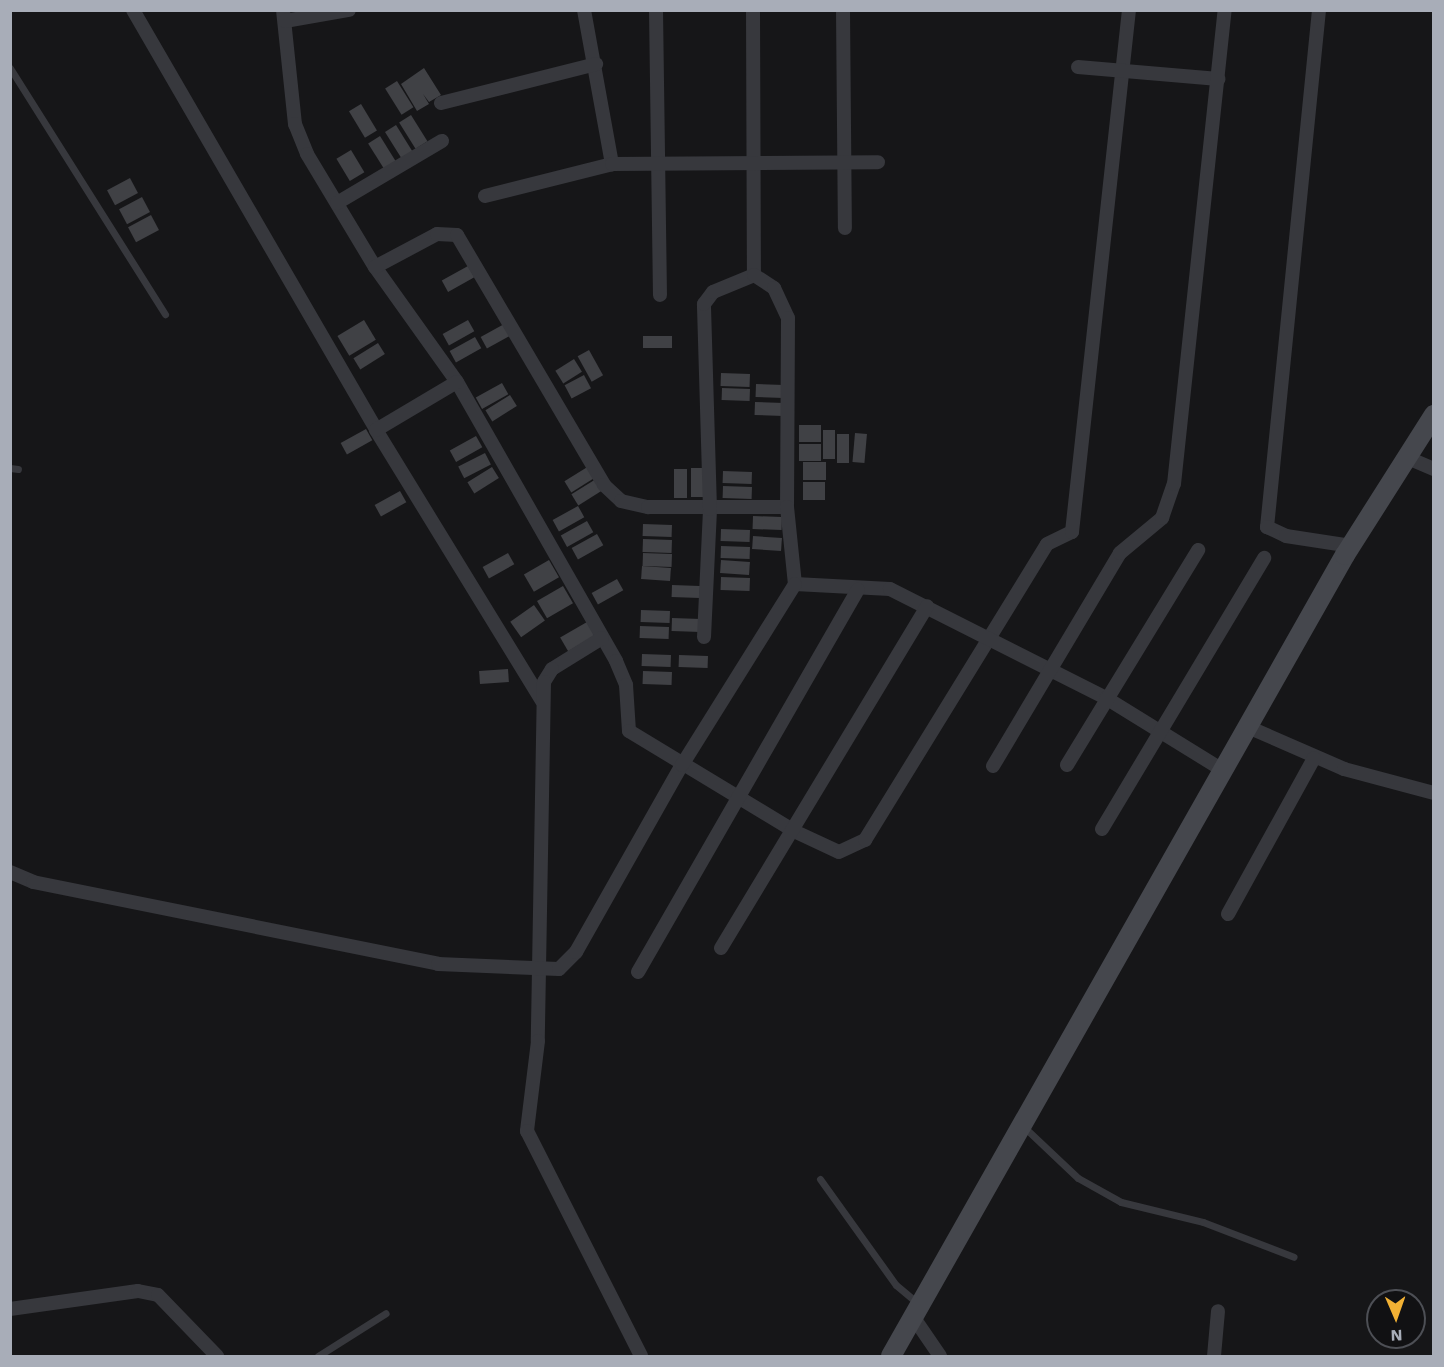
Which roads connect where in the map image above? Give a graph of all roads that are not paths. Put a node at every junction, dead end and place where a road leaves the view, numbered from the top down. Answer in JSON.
{"nodes":[{"id":1,"x":133,"y":10,"type":"edge"},
{"id":2,"x":349,"y":10,"type":"edge"},
{"id":3,"x":584,"y":10,"type":"edge"},
{"id":4,"x":656,"y":10,"type":"edge"},
{"id":5,"x":753,"y":10,"type":"edge"},
{"id":6,"x":843,"y":10,"type":"edge"},
{"id":7,"x":1129,"y":10,"type":"edge"},
{"id":8,"x":1225,"y":10,"type":"edge"},
{"id":9,"x":1319,"y":10,"type":"edge"},
{"id":10,"x":284,"y":16,"type":"edge"},
{"id":11,"x":596,"y":64,"type":"junction"},
{"id":12,"x":1078,"y":67,"type":"dead end"},
{"id":13,"x":10,"y":68,"type":"edge"},
{"id":14,"x":1124,"y":70,"type":"junction"},
{"id":15,"x":1218,"y":79,"type":"junction"},
{"id":16,"x":441,"y":103,"type":"dead end"},
{"id":17,"x":442,"y":141,"type":"dead end"},
{"id":18,"x":753,"y":162,"type":"junction"},
{"id":19,"x":845,"y":162,"type":"junction"},
{"id":20,"x":878,"y":162,"type":"dead end"},
{"id":21,"x":612,"y":164,"type":"junction"},
{"id":22,"x":658,"y":167,"type":"junction"},
{"id":23,"x":485,"y":195,"type":"dead end"},
{"id":24,"x":337,"y":202,"type":"junction"},
{"id":25,"x":845,"y":228,"type":"dead end"},
{"id":26,"x":375,"y":267,"type":"junction"},
{"id":27,"x":754,"y":275,"type":"junction"},
{"id":28,"x":660,"y":295,"type":"dead end"},
{"id":29,"x":165,"y":314,"type":"dead end"},
{"id":30,"x":457,"y":382,"type":"junction"},
{"id":31,"x":1434,"y":415,"type":"edge"},
{"id":32,"x":376,"y":430,"type":"junction"},
{"id":33,"x":1408,"y":458,"type":"junction"},
{"id":34,"x":1434,"y":469,"type":"edge"},
{"id":35,"x":787,"y":507,"type":"junction"},
{"id":36,"x":710,"y":509,"type":"junction"},
{"id":37,"x":1351,"y":546,"type":"junction"},
{"id":38,"x":1198,"y":550,"type":"dead end"},
{"id":39,"x":1264,"y":558,"type":"dead end"},
{"id":40,"x":795,"y":584,"type":"junction"},
{"id":41,"x":858,"y":590,"type":"junction"},
{"id":42,"x":927,"y":606,"type":"junction"},
{"id":43,"x":704,"y":637,"type":"dead end"},
{"id":44,"x":602,"y":638,"type":"junction"},
{"id":45,"x":993,"y":638,"type":"junction"},
{"id":46,"x":1048,"y":668,"type":"junction"},
{"id":47,"x":1106,"y":698,"type":"junction"},
{"id":48,"x":542,"y":701,"type":"junction"},
{"id":49,"x":1248,"y":727,"type":"junction"},
{"id":50,"x":1160,"y":729,"type":"junction"},
{"id":51,"x":1314,"y":758,"type":"junction"},
{"id":52,"x":682,"y":765,"type":"junction"},
{"id":53,"x":1067,"y":765,"type":"dead end"},
{"id":54,"x":993,"y":766,"type":"dead end"},
{"id":55,"x":1224,"y":771,"type":"junction"},
{"id":56,"x":1434,"y":793,"type":"edge"},
{"id":57,"x":739,"y":799,"type":"junction"},
{"id":58,"x":1102,"y":829,"type":"dead end"},
{"id":59,"x":796,"y":832,"type":"junction"},
{"id":60,"x":10,"y":872,"type":"edge"},
{"id":61,"x":1228,"y":914,"type":"dead end"},
{"id":62,"x":721,"y":948,"type":"dead end"},
{"id":63,"x":536,"y":971,"type":"junction"},
{"id":64,"x":638,"y":972,"type":"dead end"},
{"id":65,"x":1020,"y":1124,"type":"junction"},
{"id":66,"x":820,"y":1179,"type":"dead end"},
{"id":67,"x":1294,"y":1257,"type":"dead end"},
{"id":68,"x":10,"y":1309,"type":"edge"},
{"id":69,"x":1218,"y":1311,"type":"dead end"},
{"id":70,"x":917,"y":1312,"type":"junction"},
{"id":71,"x":386,"y":1313,"type":"dead end"},
{"id":72,"x":217,"y":1356,"type":"edge"},
{"id":73,"x":318,"y":1356,"type":"edge"},
{"id":74,"x":641,"y":1356,"type":"edge"},
{"id":75,"x":891,"y":1356,"type":"edge"},
{"id":76,"x":940,"y":1356,"type":"edge"},
{"id":77,"x":1214,"y":1356,"type":"edge"}],
"edges":[{"from":1,"to":32,"type":"street"},
{"from":2,"to":10,"type":"street"},
{"from":3,"to":11,"type":"street"},
{"from":4,"to":22,"type":"street"},
{"from":5,"to":18,"type":"street"},
{"from":6,"to":19,"type":"street"},
{"from":7,"to":14,"type":"street"},
{"from":8,"to":15,"type":"street"},
{"from":9,"to":37,"type":"street"},
{"from":10,"to":24,"type":"street"},
{"from":11,"to":16,"type":"street"},
{"from":11,"to":21,"type":"street"},
{"from":12,"to":14,"type":"street"},
{"from":13,"to":29,"type":"lane"},
{"from":14,"to":15,"type":"street"},
{"from":14,"to":45,"type":"street"},
{"from":15,"to":46,"type":"street"},
{"from":17,"to":24,"type":"street"},
{"from":18,"to":19,"type":"street"},
{"from":18,"to":22,"type":"street"},
{"from":18,"to":27,"type":"street"},
{"from":19,"to":20,"type":"street"},
{"from":19,"to":25,"type":"street"},
{"from":21,"to":22,"type":"street"},
{"from":21,"to":23,"type":"street"},
{"from":22,"to":28,"type":"street"},
{"from":24,"to":26,"type":"street"},
{"from":26,"to":30,"type":"street"},
{"from":26,"to":36,"type":"street"},
{"from":27,"to":35,"type":"street"},
{"from":27,"to":36,"type":"street"},
{"from":30,"to":32,"type":"street"},
{"from":30,"to":44,"type":"street"},
{"from":31,"to":33,"type":"street"},
{"from":32,"to":48,"type":"street"},
{"from":33,"to":34,"type":"street"},
{"from":33,"to":37,"type":"street"},
{"from":35,"to":36,"type":"street"},
{"from":35,"to":40,"type":"street"},
{"from":36,"to":43,"type":"street"},
{"from":37,"to":49,"type":"street"},
{"from":38,"to":47,"type":"street"},
{"from":39,"to":50,"type":"street"},
{"from":40,"to":41,"type":"street"},
{"from":40,"to":52,"type":"street"},
{"from":41,"to":42,"type":"street"},
{"from":41,"to":57,"type":"street"},
{"from":42,"to":45,"type":"street"},
{"from":42,"to":59,"type":"street"},
{"from":44,"to":48,"type":"street"},
{"from":44,"to":52,"type":"street"},
{"from":45,"to":46,"type":"street"},
{"from":45,"to":59,"type":"street"},
{"from":46,"to":47,"type":"street"},
{"from":46,"to":54,"type":"street"},
{"from":47,"to":50,"type":"street"},
{"from":47,"to":53,"type":"street"},
{"from":48,"to":63,"type":"street"},
{"from":49,"to":51,"type":"street"},
{"from":49,"to":55,"type":"street"},
{"from":50,"to":55,"type":"street"},
{"from":50,"to":58,"type":"street"},
{"from":51,"to":56,"type":"street"},
{"from":51,"to":61,"type":"street"},
{"from":52,"to":57,"type":"street"},
{"from":52,"to":63,"type":"street"},
{"from":55,"to":65,"type":"street"},
{"from":57,"to":59,"type":"street"},
{"from":57,"to":64,"type":"street"},
{"from":59,"to":62,"type":"street"},
{"from":60,"to":63,"type":"street"},
{"from":63,"to":74,"type":"street"},
{"from":65,"to":67,"type":"lane"},
{"from":65,"to":70,"type":"street"},
{"from":66,"to":70,"type":"lane"},
{"from":68,"to":72,"type":"street"},
{"from":69,"to":77,"type":"street"},
{"from":70,"to":75,"type":"street"},
{"from":70,"to":76,"type":"street"},
{"from":71,"to":73,"type":"lane"}]}
